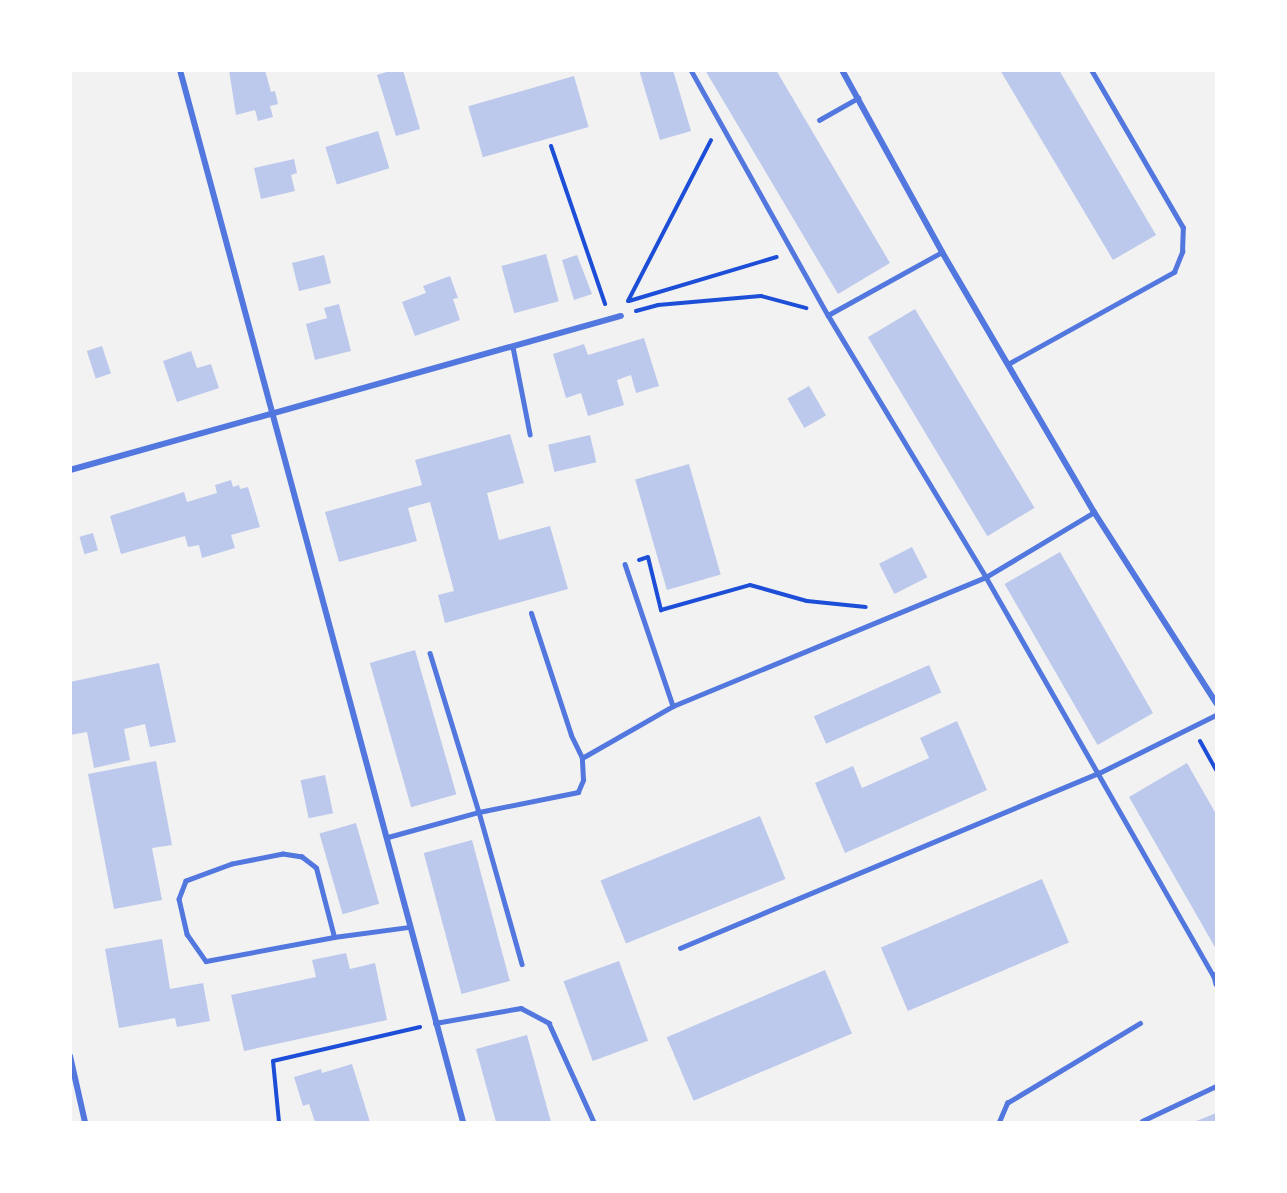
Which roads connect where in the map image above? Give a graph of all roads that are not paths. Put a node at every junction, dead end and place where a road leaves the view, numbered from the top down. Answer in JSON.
{"nodes":[{"id":1,"x":180,"y":70,"type":"edge"},
{"id":2,"x":691,"y":70,"type":"edge"},
{"id":3,"x":842,"y":70,"type":"edge"},
{"id":4,"x":1091,"y":70,"type":"edge"},
{"id":5,"x":858,"y":98,"type":"junction"},
{"id":6,"x":819,"y":120,"type":"dead end"},
{"id":7,"x":942,"y":252,"type":"junction"},
{"id":8,"x":828,"y":315,"type":"junction"},
{"id":9,"x":621,"y":316,"type":"road end"},
{"id":10,"x":513,"y":346,"type":"junction"},
{"id":11,"x":1008,"y":364,"type":"junction"},
{"id":12,"x":275,"y":413,"type":"junction"},
{"id":13,"x":530,"y":434,"type":"dead end"},
{"id":14,"x":70,"y":470,"type":"edge"},
{"id":15,"x":1094,"y":512,"type":"junction"},
{"id":16,"x":625,"y":564,"type":"road end"},
{"id":17,"x":986,"y":576,"type":"junction"},
{"id":18,"x":531,"y":613,"type":"dead end"},
{"id":19,"x":430,"y":653,"type":"dead end"},
{"id":20,"x":1216,"y":703,"type":"edge"},
{"id":21,"x":674,"y":706,"type":"junction"},
{"id":22,"x":1216,"y":715,"type":"edge"},
{"id":23,"x":582,"y":758,"type":"junction"},
{"id":24,"x":1099,"y":773,"type":"junction"},
{"id":25,"x":479,"y":813,"type":"junction"},
{"id":26,"x":388,"y":837,"type":"junction"},
{"id":27,"x":409,"y":927,"type":"junction"},
{"id":28,"x":334,"y":937,"type":"junction"},
{"id":29,"x":680,"y":948,"type":"dead end"},
{"id":30,"x":522,"y":964,"type":"dead end"},
{"id":31,"x":1215,"y":975,"type":"edge"},
{"id":32,"x":1216,"y":984,"type":"edge"},
{"id":33,"x":435,"y":1023,"type":"junction"},
{"id":34,"x":1140,"y":1023,"type":"dead end"},
{"id":35,"x":70,"y":1056,"type":"edge"},
{"id":36,"x":1216,"y":1086,"type":"edge"},
{"id":37,"x":1142,"y":1121,"type":"dead end"},
{"id":38,"x":85,"y":1122,"type":"edge"},
{"id":39,"x":463,"y":1122,"type":"edge"},
{"id":40,"x":594,"y":1122,"type":"edge"},
{"id":41,"x":999,"y":1122,"type":"edge"}],
"edges":[{"from":1,"to":12,"type":"street"},
{"from":2,"to":8,"type":"lane"},
{"from":3,"to":5,"type":"street"},
{"from":4,"to":11,"type":"lane"},
{"from":5,"to":6,"type":"lane"},
{"from":5,"to":7,"type":"street"},
{"from":7,"to":8,"type":"lane"},
{"from":7,"to":11,"type":"street"},
{"from":8,"to":17,"type":"lane"},
{"from":9,"to":10,"type":"street"},
{"from":10,"to":12,"type":"street"},
{"from":10,"to":13,"type":"lane"},
{"from":11,"to":15,"type":"street"},
{"from":12,"to":14,"type":"street"},
{"from":12,"to":26,"type":"street"},
{"from":15,"to":17,"type":"lane"},
{"from":15,"to":20,"type":"street"},
{"from":16,"to":21,"type":"lane"},
{"from":17,"to":21,"type":"lane"},
{"from":17,"to":24,"type":"lane"},
{"from":18,"to":23,"type":"lane"},
{"from":19,"to":25,"type":"lane"},
{"from":21,"to":23,"type":"lane"},
{"from":22,"to":24,"type":"lane"},
{"from":23,"to":25,"type":"lane"},
{"from":24,"to":29,"type":"lane"},
{"from":24,"to":31,"type":"lane"},
{"from":25,"to":26,"type":"lane"},
{"from":25,"to":30,"type":"lane"},
{"from":26,"to":27,"type":"street"},
{"from":27,"to":28,"type":"lane"},
{"from":27,"to":33,"type":"street"},
{"from":28,"to":28,"type":"lane"},
{"from":31,"to":32,"type":"lane"},
{"from":33,"to":39,"type":"street"},
{"from":33,"to":40,"type":"lane"},
{"from":34,"to":41,"type":"lane"},
{"from":35,"to":38,"type":"street"},
{"from":36,"to":37,"type":"lane"}]}
